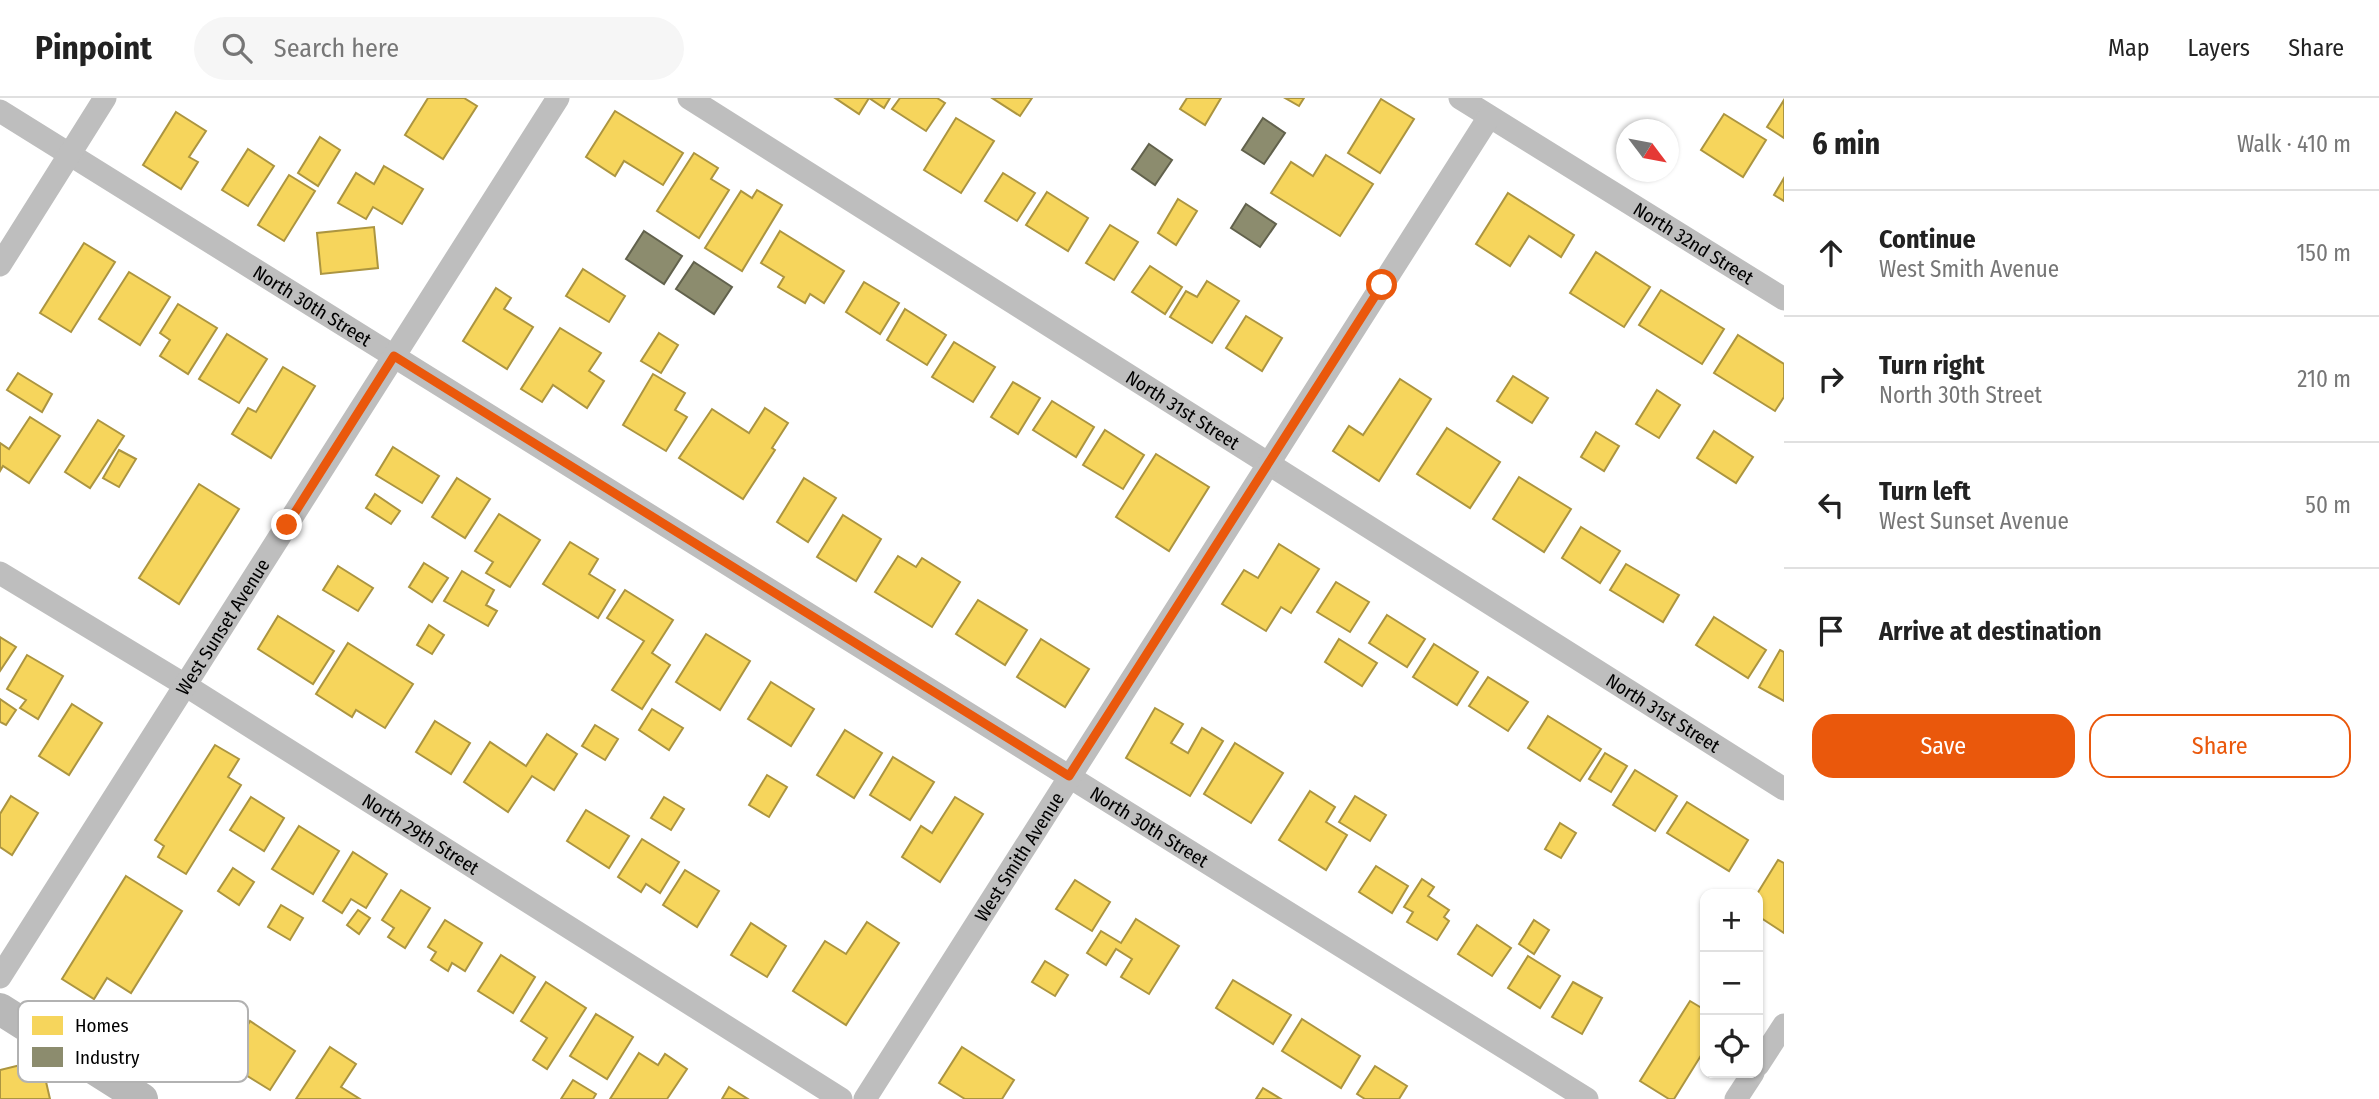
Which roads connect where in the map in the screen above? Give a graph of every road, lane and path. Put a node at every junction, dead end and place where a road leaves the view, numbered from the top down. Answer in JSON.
{"nodes":[{"id":1,"x":105,"y":98,"type":"edge"},
{"id":2,"x":558,"y":98,"type":"edge"},
{"id":3,"x":689,"y":98,"type":"edge"},
{"id":4,"x":1460,"y":98,"type":"edge"},
{"id":5,"x":0,"y":111,"type":"edge"},
{"id":6,"x":1489,"y":117,"type":"junction"},
{"id":7,"x":70,"y":154,"type":"junction"},
{"id":8,"x":0,"y":265,"type":"edge"},
{"id":9,"x":1784,"y":299,"type":"edge"},
{"id":10,"x":394,"y":356,"type":"junction"},
{"id":11,"x":1269,"y":464,"type":"junction"},
{"id":12,"x":0,"y":573,"type":"edge"},
{"id":13,"x":185,"y":685,"type":"junction"},
{"id":14,"x":1069,"y":776,"type":"junction"},
{"id":15,"x":1784,"y":789,"type":"edge"},
{"id":16,"x":0,"y":977,"type":"edge"},
{"id":17,"x":0,"y":1009,"type":"edge"},
{"id":18,"x":18,"y":1020,"type":"edge"},
{"id":19,"x":1784,"y":1024,"type":"edge"},
{"id":20,"x":1763,"y":1057,"type":"edge"},
{"id":21,"x":1750,"y":1078,"type":"edge"},
{"id":22,"x":115,"y":1082,"type":"edge"},
{"id":23,"x":142,"y":1099,"type":"edge"},
{"id":24,"x":841,"y":1099,"type":"edge"},
{"id":25,"x":865,"y":1099,"type":"edge"},
{"id":26,"x":1587,"y":1099,"type":"edge"},
{"id":27,"x":1735,"y":1099,"type":"edge"}],
"edges":[{"from":1,"to":7,"type":"street"},
{"from":2,"to":10,"type":"street","name":"West Sunset Avenue"},
{"from":3,"to":11,"type":"street","name":"North 31st Street"},
{"from":4,"to":6,"type":"street","name":"North 32nd Street"},
{"from":5,"to":7,"type":"street","name":"North 30th Street"},
{"from":6,"to":9,"type":"street","name":"North 32nd Street"},
{"from":6,"to":11,"type":"street","name":"West Smith Avenue"},
{"from":7,"to":8,"type":"street"},
{"from":7,"to":10,"type":"street","name":"North 30th Street"},
{"from":10,"to":13,"type":"street","name":"West Sunset Avenue"},
{"from":10,"to":14,"type":"street","name":"North 30th Street"},
{"from":11,"to":14,"type":"street","name":"West Smith Avenue"},
{"from":11,"to":15,"type":"street","name":"North 31st Street"},
{"from":12,"to":13,"type":"street","name":"North 29th Street"},
{"from":13,"to":16,"type":"street","name":"West Sunset Avenue"},
{"from":13,"to":24,"type":"street","name":"North 29th Street"},
{"from":14,"to":25,"type":"street","name":"West Smith Avenue"},
{"from":14,"to":26,"type":"street","name":"North 30th Street"},
{"from":17,"to":18,"type":"street"},
{"from":19,"to":20,"type":"street"},
{"from":21,"to":27,"type":"street"},
{"from":22,"to":23,"type":"street"}]}
